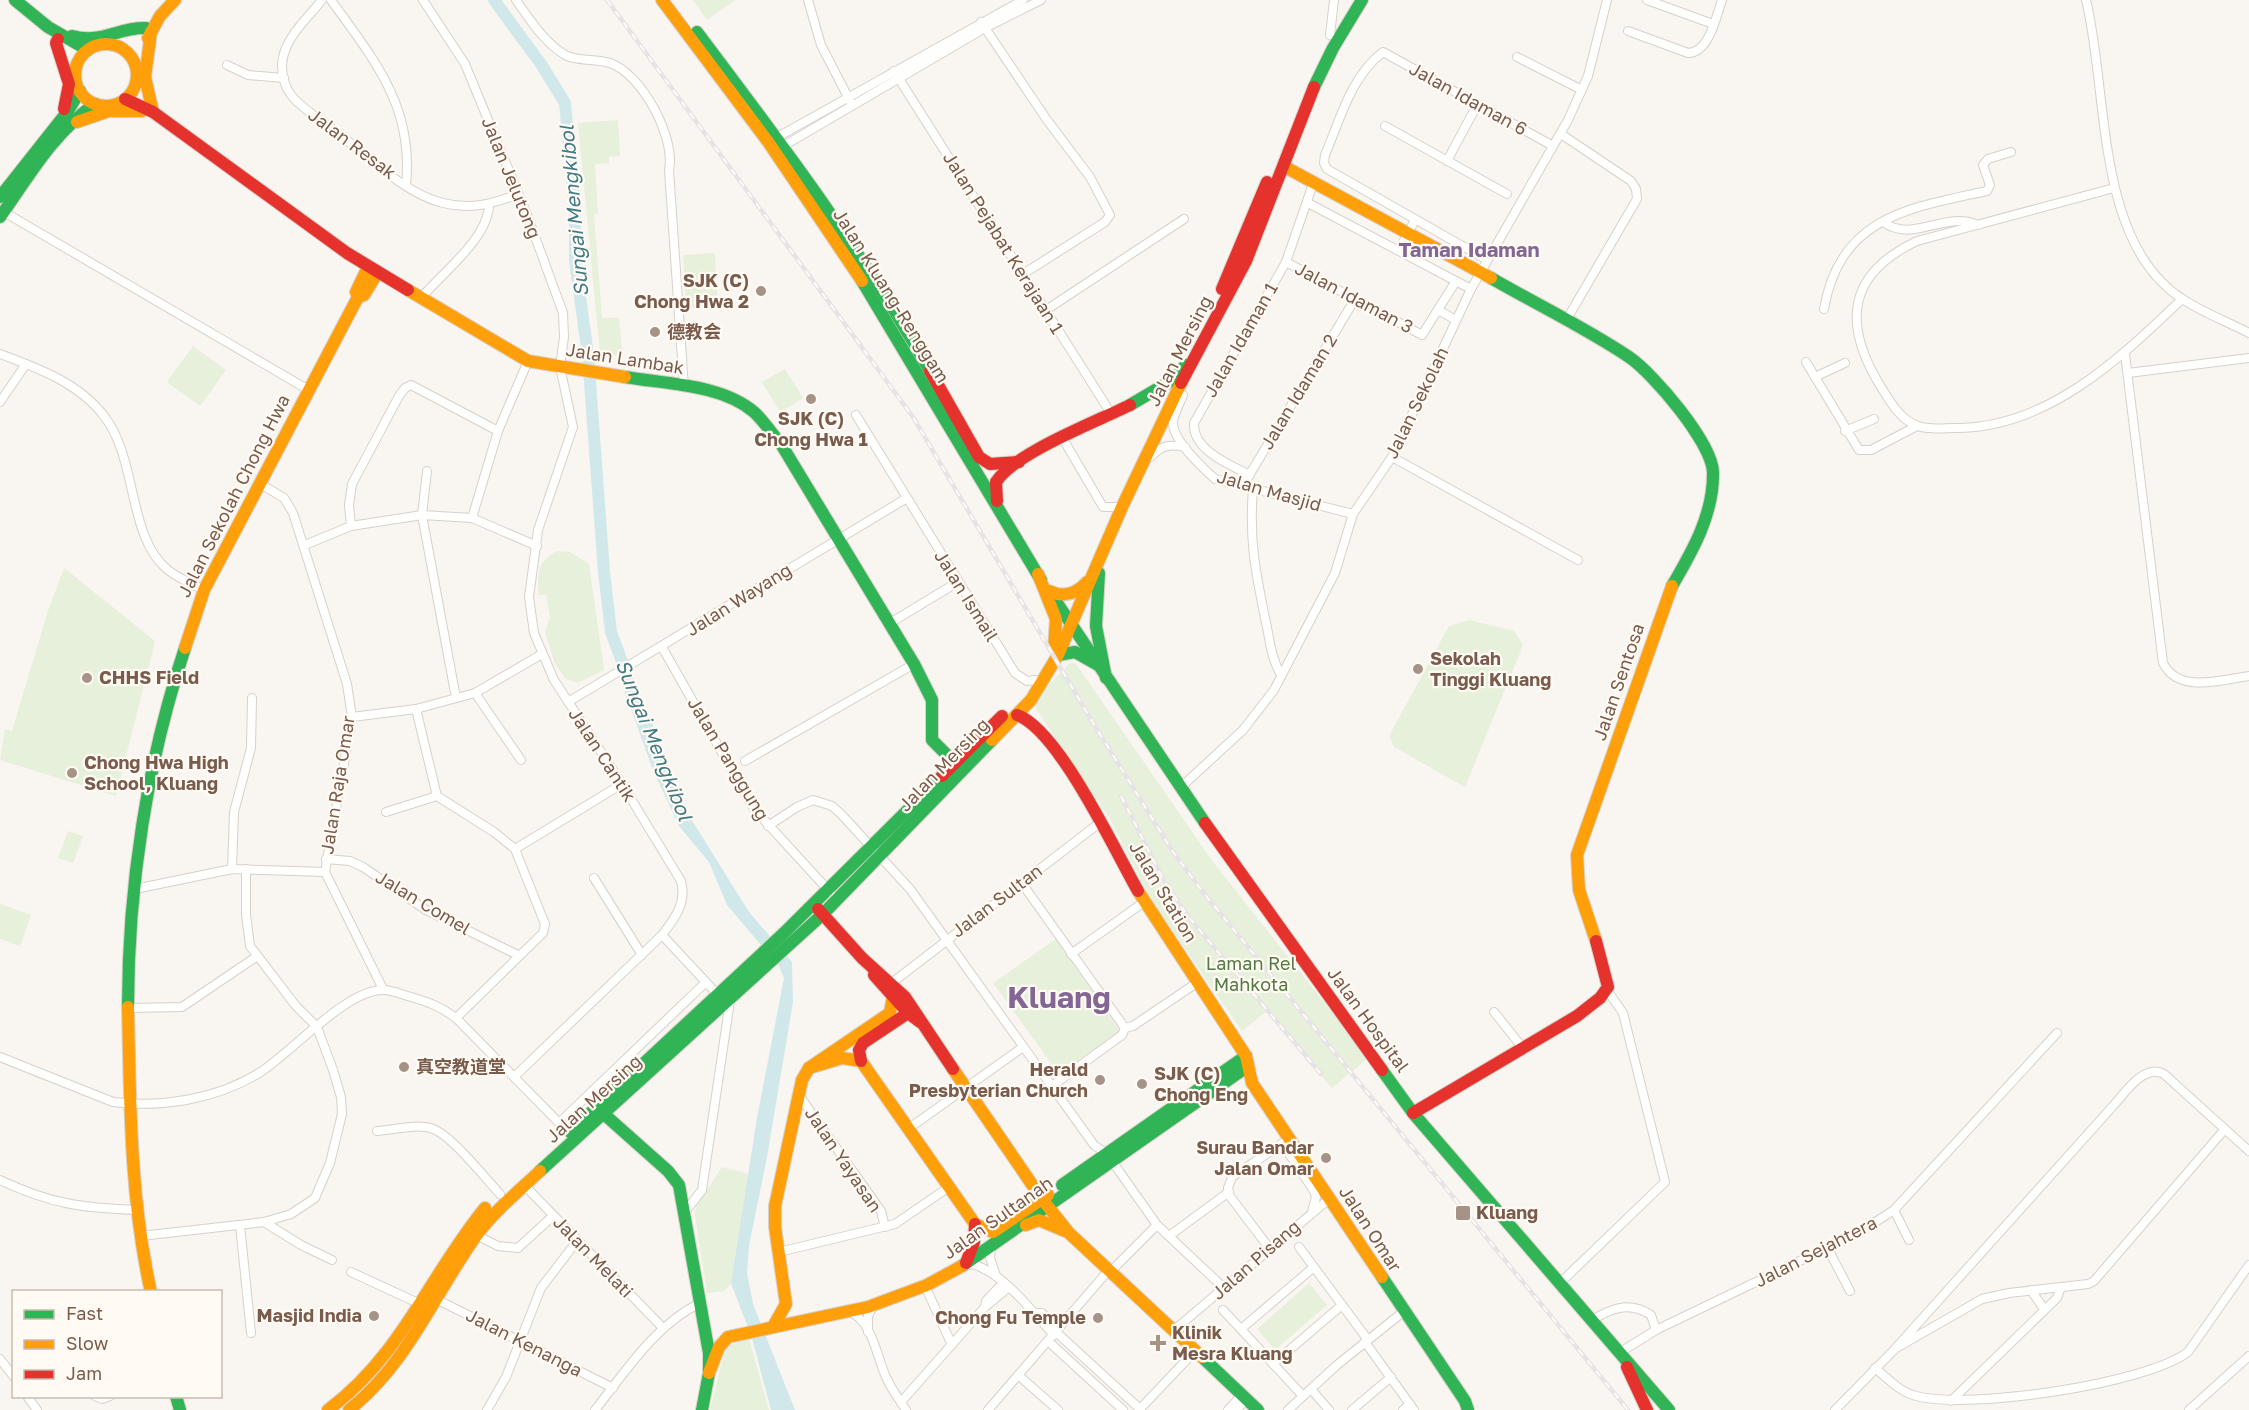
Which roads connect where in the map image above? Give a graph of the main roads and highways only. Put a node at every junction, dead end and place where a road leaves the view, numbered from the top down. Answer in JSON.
{"nodes":[{"id":1,"x":16,"y":0,"type":"edge"},
{"id":2,"x":175,"y":0,"type":"edge"},
{"id":3,"x":662,"y":0,"type":"edge"},
{"id":4,"x":672,"y":0,"type":"edge"},
{"id":5,"x":1350,"y":0,"type":"edge"},
{"id":6,"x":1362,"y":0,"type":"edge"},
{"id":7,"x":148,"y":30,"type":"junction"},
{"id":8,"x":60,"y":37,"type":"junction"},
{"id":9,"x":120,"y":47,"type":"junction"},
{"id":10,"x":88,"y":50,"type":"junction"},
{"id":11,"x":77,"y":64,"type":"junction"},
{"id":12,"x":135,"y":65,"type":"junction"},
{"id":13,"x":135,"y":87,"type":"junction"},
{"id":14,"x":80,"y":90,"type":"junction"},
{"id":15,"x":125,"y":99,"type":"junction"},
{"id":16,"x":95,"y":104,"type":"junction"},
{"id":17,"x":151,"y":111,"type":"junction"},
{"id":18,"x":62,"y":127,"type":"junction"},
{"id":19,"x":776,"y":144,"type":"junction"},
{"id":20,"x":1285,"y":167,"type":"junction"},
{"id":21,"x":1314,"y":181,"type":"junction"},
{"id":22,"x":1274,"y":190,"type":"junction"},
{"id":23,"x":0,"y":197,"type":"edge"},
{"id":24,"x":2,"y":215,"type":"edge"},
{"id":25,"x":373,"y":270,"type":"junction"},
{"id":26,"x":1130,"y":405,"type":"junction"},
{"id":27,"x":1019,"y":462,"type":"junction"},
{"id":28,"x":1142,"y":467,"type":"junction"},
{"id":29,"x":998,"y":508,"type":"junction"},
{"id":30,"x":1104,"y":549,"type":"junction"},
{"id":31,"x":1038,"y":574,"type":"junction"},
{"id":32,"x":1091,"y":577,"type":"junction"},
{"id":33,"x":1049,"y":591,"type":"junction"},
{"id":34,"x":1071,"y":625,"type":"junction"},
{"id":35,"x":1056,"y":653,"type":"junction"},
{"id":36,"x":1098,"y":665,"type":"junction"},
{"id":37,"x":1106,"y":678,"type":"junction"},
{"id":38,"x":1031,"y":700,"type":"junction"},
{"id":39,"x":1017,"y":715,"type":"junction"},
{"id":40,"x":1046,"y":738,"type":"junction"},
{"id":41,"x":979,"y":754,"type":"junction"},
{"id":42,"x":954,"y":762,"type":"junction"},
{"id":43,"x":813,"y":904,"type":"junction"},
{"id":44,"x":822,"y":914,"type":"junction"},
{"id":45,"x":787,"y":937,"type":"junction"},
{"id":46,"x":758,"y":964,"type":"junction"},
{"id":47,"x":870,"y":965,"type":"junction"},
{"id":48,"x":893,"y":996,"type":"junction"},
{"id":49,"x":908,"y":1013,"type":"junction"},
{"id":50,"x":922,"y":1023,"type":"junction"},
{"id":51,"x":861,"y":1061,"type":"junction"},
{"id":52,"x":1247,"y":1061,"type":"junction"},
{"id":53,"x":809,"y":1068,"type":"junction"},
{"id":54,"x":1413,"y":1113,"type":"junction"},
{"id":55,"x":605,"y":1115,"type":"junction"},
{"id":56,"x":1045,"y":1202,"type":"junction"},
{"id":57,"x":975,"y":1224,"type":"junction"},
{"id":58,"x":1012,"y":1231,"type":"junction"},
{"id":59,"x":1069,"y":1233,"type":"junction"},
{"id":60,"x":963,"y":1266,"type":"junction"},
{"id":61,"x":151,"y":1290,"type":"edge"},
{"id":62,"x":786,"y":1304,"type":"junction"},
{"id":63,"x":804,"y":1322,"type":"junction"},
{"id":64,"x":773,"y":1327,"type":"junction"},
{"id":65,"x":737,"y":1333,"type":"junction"},
{"id":66,"x":706,"y":1334,"type":"junction"},
{"id":67,"x":1619,"y":1353,"type":"junction"},
{"id":68,"x":709,"y":1373,"type":"junction"},
{"id":69,"x":1656,"y":1396,"type":"junction"},
{"id":70,"x":357,"y":1408,"type":"edge"},
{"id":71,"x":328,"y":1410,"type":"edge"},
{"id":72,"x":702,"y":1410,"type":"edge"},
{"id":73,"x":1258,"y":1410,"type":"edge"},
{"id":74,"x":1468,"y":1410,"type":"edge"},
{"id":75,"x":1647,"y":1410,"type":"edge"},
{"id":76,"x":1660,"y":1410,"type":"edge"},
{"id":77,"x":1669,"y":1410,"type":"edge"}],
"edges":[{"from":1,"to":8,"type":"main road"},
{"from":2,"to":7,"type":"main road"},
{"from":3,"to":19,"type":"main road","name":"Jalan Kluang-Renggam"},
{"from":4,"to":19,"type":"main road","name":"Jalan Kluang-Renggam"},
{"from":5,"to":26,"type":"main road"},
{"from":6,"to":20,"type":"main road","name":"Jalan Mersing"},
{"from":7,"to":8,"type":"main road"},
{"from":7,"to":9,"type":"main road"},
{"from":7,"to":12,"type":"main road"},
{"from":7,"to":17,"type":"main road"},
{"from":8,"to":10,"type":"main road"},
{"from":8,"to":11,"type":"main road"},
{"from":8,"to":18,"type":"main road"},
{"from":9,"to":10,"type":"main road"},
{"from":9,"to":12,"type":"main road"},
{"from":10,"to":11,"type":"main road"},
{"from":11,"to":14,"type":"main road"},
{"from":12,"to":13,"type":"main road"},
{"from":13,"to":15,"type":"main road"},
{"from":13,"to":17,"type":"main road"},
{"from":14,"to":16,"type":"main road"},
{"from":14,"to":18,"type":"main road"},
{"from":15,"to":16,"type":"main road"},
{"from":15,"to":17,"type":"main road"},
{"from":16,"to":18,"type":"main road"},
{"from":17,"to":18,"type":"main road"},
{"from":17,"to":25,"type":"main road","name":"Jalan Lambak"},
{"from":18,"to":23,"type":"main road"},
{"from":18,"to":24,"type":"main road"},
{"from":19,"to":27,"type":"main road","name":"Jalan Kluang-Renggam"},
{"from":19,"to":29,"type":"main road","name":"Jalan Kluang-Renggam"},
{"from":20,"to":21,"type":"main road","name":"Jalan Sentosa"},
{"from":20,"to":22,"type":"main road","name":"Jalan Mersing"},
{"from":21,"to":22,"type":"main road"},
{"from":21,"to":54,"type":"main road","name":"Jalan Sentosa"},
{"from":22,"to":28,"type":"main road","name":"Jalan Mersing"},
{"from":25,"to":42,"type":"main road","name":"Jalan Lambak"},
{"from":25,"to":61,"type":"main road","name":"Jalan Sekolah Chong Hwa"},
{"from":26,"to":27,"type":"main road"},
{"from":26,"to":28,"type":"main road"},
{"from":27,"to":29,"type":"main road"},
{"from":28,"to":30,"type":"main road","name":"Jalan Mersing"},
{"from":29,"to":31,"type":"main road","name":"Jalan Kluang-Renggam"},
{"from":30,"to":32,"type":"main road","name":"Jalan Mersing"},
{"from":30,"to":37,"type":"main road"},
{"from":31,"to":33,"type":"main road","name":"Jalan Kluang-Renggam"},
{"from":31,"to":35,"type":"main road"},
{"from":32,"to":33,"type":"main road"},
{"from":32,"to":34,"type":"main road","name":"Jalan Mersing"},
{"from":33,"to":34,"type":"main road","name":"Jalan Kluang-Renggam"},
{"from":34,"to":35,"type":"main road","name":"Jalan Mersing"},
{"from":34,"to":36,"type":"main road","name":"Jalan Hospital"},
{"from":35,"to":36,"type":"main road"},
{"from":35,"to":38,"type":"main road","name":"Jalan Mersing"},
{"from":35,"to":42,"type":"main road","name":"Jalan Mersing"},
{"from":36,"to":37,"type":"main road","name":"Jalan Hospital"},
{"from":37,"to":54,"type":"main road","name":"Jalan Hospital"},
{"from":38,"to":39,"type":"main road","name":"Jalan Mersing"},
{"from":38,"to":40,"type":"main road","name":"Jalan Station"},
{"from":39,"to":40,"type":"main road","name":"Jalan Station"},
{"from":39,"to":41,"type":"main road","name":"Jalan Mersing"},
{"from":40,"to":52,"type":"main road","name":"Jalan Station"},
{"from":41,"to":42,"type":"main road"},
{"from":41,"to":44,"type":"main road","name":"Jalan Mersing"},
{"from":42,"to":43,"type":"main road","name":"Jalan Mersing"},
{"from":43,"to":44,"type":"main road"},
{"from":43,"to":45,"type":"main road","name":"Jalan Mersing"},
{"from":44,"to":45,"type":"main road","name":"Jalan Mersing"},
{"from":44,"to":47,"type":"main road"},
{"from":45,"to":46,"type":"main road","name":"Jalan Mersing"},
{"from":46,"to":55,"type":"main road","name":"Jalan Mersing"},
{"from":46,"to":71,"type":"main road","name":"Jalan Mersing"},
{"from":47,"to":48,"type":"main road"},
{"from":47,"to":50,"type":"main road"},
{"from":48,"to":49,"type":"main road"},
{"from":48,"to":53,"type":"main road"},
{"from":49,"to":50,"type":"main road"},
{"from":49,"to":51,"type":"main road"},
{"from":50,"to":56,"type":"main road"},
{"from":51,"to":53,"type":"main road"},
{"from":51,"to":57,"type":"main road"},
{"from":52,"to":56,"type":"main road","name":"Jalan Sultanah"},
{"from":52,"to":74,"type":"main road","name":"Jalan Omar"},
{"from":53,"to":62,"type":"main road"},
{"from":54,"to":67,"type":"main road","name":"Jalan Hospital"},
{"from":55,"to":66,"type":"main road"},
{"from":55,"to":70,"type":"main road","name":"Jalan Mersing"},
{"from":56,"to":57,"type":"main road","name":"Jalan Sultanah"},
{"from":56,"to":58,"type":"main road","name":"Jalan Sultanah"},
{"from":56,"to":59,"type":"main road"},
{"from":57,"to":60,"type":"main road"},
{"from":58,"to":59,"type":"main road"},
{"from":58,"to":60,"type":"main road","name":"Jalan Sultanah"},
{"from":59,"to":73,"type":"main road"},
{"from":60,"to":63,"type":"main road","name":"Jalan Sultanah"},
{"from":62,"to":63,"type":"main road"},
{"from":62,"to":64,"type":"main road"},
{"from":63,"to":64,"type":"main road","name":"Jalan Sultanah"},
{"from":64,"to":65,"type":"main road","name":"Jalan Sultanah"},
{"from":65,"to":66,"type":"main road","name":"Jalan Sultanah"},
{"from":65,"to":68,"type":"main road"},
{"from":66,"to":68,"type":"main road"},
{"from":67,"to":69,"type":"main road","name":"Jalan Hospital"},
{"from":67,"to":75,"type":"main road"},
{"from":68,"to":72,"type":"main road"},
{"from":69,"to":76,"type":"main road"},
{"from":69,"to":77,"type":"main road","name":"Jalan Hospital"}]}
